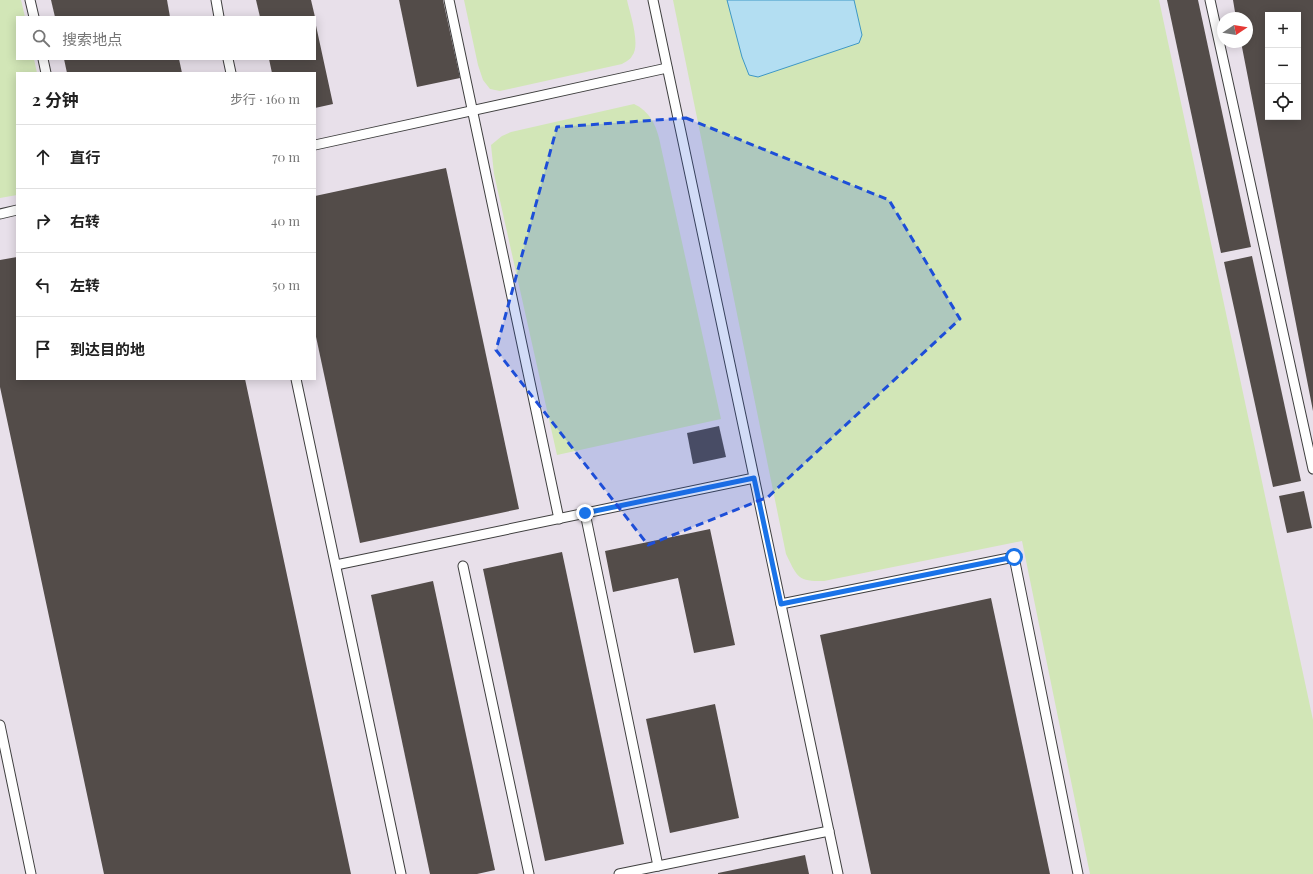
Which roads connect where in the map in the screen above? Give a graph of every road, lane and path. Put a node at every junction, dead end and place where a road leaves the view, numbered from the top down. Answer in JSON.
{"nodes":[{"id":1,"x":30,"y":0,"type":"edge"},
{"id":2,"x":216,"y":0,"type":"edge"},
{"id":3,"x":449,"y":0,"type":"edge"},
{"id":4,"x":653,"y":0,"type":"edge"},
{"id":5,"x":1210,"y":0,"type":"edge"},
{"id":6,"x":34,"y":16,"type":"edge"},
{"id":7,"x":219,"y":16,"type":"edge"},
{"id":8,"x":43,"y":60,"type":"edge"},
{"id":9,"x":228,"y":60,"type":"edge"},
{"id":10,"x":667,"y":68,"type":"junction"},
{"id":11,"x":46,"y":72,"type":"edge"},
{"id":12,"x":231,"y":72,"type":"edge"},
{"id":13,"x":473,"y":110,"type":"junction"},
{"id":14,"x":316,"y":145,"type":"edge"},
{"id":15,"x":16,"y":210,"type":"edge"},
{"id":16,"x":0,"y":214,"type":"edge"},
{"id":17,"x":296,"y":380,"type":"edge"},
{"id":18,"x":1313,"y":469,"type":"edge"},
{"id":19,"x":754,"y":478,"type":"junction"},
{"id":20,"x":585,"y":513,"type":"junction"},
{"id":21,"x":559,"y":519,"type":"junction"},
{"id":22,"x":336,"y":565,"type":"junction"},
{"id":23,"x":463,"y":566,"type":"dead end"},
{"id":24,"x":781,"y":604,"type":"junction"},
{"id":25,"x":0,"y":724,"type":"edge"},
{"id":26,"x":829,"y":831,"type":"junction"},
{"id":27,"x":658,"y":866,"type":"junction"},
{"id":28,"x":31,"y":874,"type":"edge"},
{"id":29,"x":401,"y":874,"type":"edge"},
{"id":30,"x":529,"y":874,"type":"edge"},
{"id":31,"x":619,"y":874,"type":"edge"},
{"id":32,"x":838,"y":874,"type":"edge"},
{"id":33,"x":1078,"y":874,"type":"edge"}],
"edges":[{"from":1,"to":6,"type":"lane"},
{"from":2,"to":7,"type":"lane"},
{"from":3,"to":13,"type":"lane"},
{"from":4,"to":10,"type":"lane"},
{"from":5,"to":18,"type":"lane"},
{"from":8,"to":11,"type":"lane"},
{"from":9,"to":12,"type":"lane"},
{"from":10,"to":13,"type":"lane"},
{"from":10,"to":19,"type":"lane"},
{"from":13,"to":14,"type":"lane"},
{"from":13,"to":21,"type":"lane"},
{"from":15,"to":16,"type":"lane"},
{"from":17,"to":22,"type":"lane"},
{"from":19,"to":20,"type":"lane"},
{"from":19,"to":24,"type":"lane"},
{"from":20,"to":21,"type":"lane"},
{"from":20,"to":27,"type":"lane"},
{"from":21,"to":22,"type":"lane"},
{"from":22,"to":29,"type":"lane"},
{"from":23,"to":30,"type":"lane"},
{"from":24,"to":26,"type":"lane"},
{"from":24,"to":33,"type":"lane"},
{"from":25,"to":28,"type":"lane"},
{"from":26,"to":27,"type":"lane"},
{"from":26,"to":32,"type":"lane"},
{"from":27,"to":31,"type":"lane"}]}
